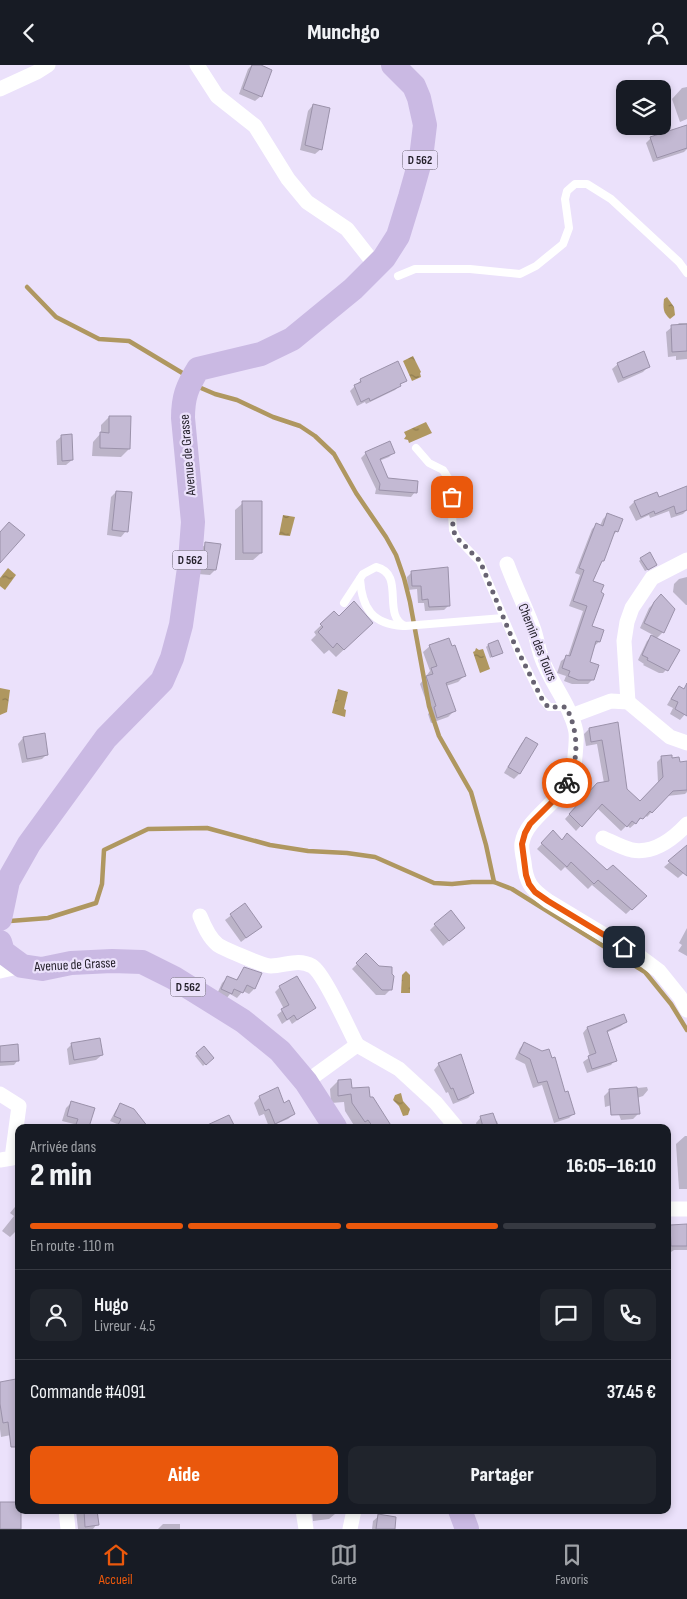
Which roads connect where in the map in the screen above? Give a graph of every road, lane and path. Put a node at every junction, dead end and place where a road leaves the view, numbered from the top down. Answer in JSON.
{"nodes":[{"id":1,"x":48,"y":65,"type":"edge"},
{"id":2,"x":197,"y":65,"type":"edge"},
{"id":3,"x":394,"y":65,"type":"edge"},
{"id":4,"x":0,"y":89,"type":"edge"},
{"id":5,"x":376,"y":266,"type":"junction"},
{"id":6,"x":687,"y":273,"type":"edge"},
{"id":7,"x":398,"y":276,"type":"dead end"},
{"id":8,"x":416,"y":448,"type":"dead end"},
{"id":9,"x":687,"y":560,"type":"edge"},
{"id":10,"x":507,"y":564,"type":"dead end"},
{"id":11,"x":360,"y":579,"type":"junction"},
{"id":12,"x":344,"y":603,"type":"dead end"},
{"id":13,"x":504,"y":618,"type":"junction"},
{"id":14,"x":405,"y":626,"type":"junction"},
{"id":15,"x":628,"y":702,"type":"junction"},
{"id":16,"x":568,"y":711,"type":"junction"},
{"id":17,"x":687,"y":743,"type":"edge"},
{"id":18,"x":687,"y":824,"type":"edge"},
{"id":19,"x":603,"y":839,"type":"dead end"},
{"id":20,"x":200,"y":916,"type":"dead end"},
{"id":21,"x":0,"y":919,"type":"edge"},
{"id":22,"x":0,"y":942,"type":"edge"},
{"id":23,"x":11,"y":969,"type":"edge"},
{"id":24,"x":687,"y":1010,"type":"edge"},
{"id":25,"x":357,"y":1045,"type":"junction"},
{"id":26,"x":306,"y":1082,"type":"junction"},
{"id":27,"x":0,"y":1095,"type":"edge"},
{"id":28,"x":16,"y":1124,"type":"edge"},
{"id":29,"x":333,"y":1124,"type":"edge"},
{"id":30,"x":454,"y":1124,"type":"edge"},
{"id":31,"x":15,"y":1135,"type":"edge"},
{"id":32,"x":0,"y":1160,"type":"edge"},
{"id":33,"x":671,"y":1209,"type":"edge"},
{"id":34,"x":687,"y":1209,"type":"edge"},
{"id":35,"x":66,"y":1514,"type":"edge"},
{"id":36,"x":303,"y":1514,"type":"edge"},
{"id":37,"x":353,"y":1514,"type":"edge"},
{"id":38,"x":461,"y":1514,"type":"edge"},
{"id":39,"x":68,"y":1529,"type":"edge"},
{"id":40,"x":306,"y":1529,"type":"edge"},
{"id":41,"x":350,"y":1529,"type":"edge"},
{"id":42,"x":467,"y":1529,"type":"edge"}],
"edges":[{"from":1,"to":4,"type":"street"},
{"from":2,"to":5,"type":"street"},
{"from":3,"to":5,"type":"main road","name":"Avenue de Grasse","number":"D 562"},
{"from":5,"to":21,"type":"main road","name":"Avenue de Grasse","number":"D 562"},
{"from":6,"to":7,"type":"lane"},
{"from":8,"to":13,"type":"lane"},
{"from":9,"to":15,"type":"street"},
{"from":10,"to":16,"type":"street","name":"Chemin des Tours"},
{"from":11,"to":12,"type":"lane"},
{"from":11,"to":14,"type":"lane"},
{"from":11,"to":14,"type":"lane"},
{"from":13,"to":14,"type":"lane"},
{"from":13,"to":16,"type":"lane"},
{"from":15,"to":16,"type":"street"},
{"from":15,"to":17,"type":"street"},
{"from":16,"to":24,"type":"street","name":"Chemin des Tours"},
{"from":18,"to":19,"type":"street"},
{"from":20,"to":25,"type":"street"},
{"from":22,"to":23,"type":"main road","name":"Avenue de Grasse","number":"D 562"},
{"from":23,"to":26,"type":"main road","name":"Avenue de Grasse","number":"D 562"},
{"from":25,"to":26,"type":"street"},
{"from":25,"to":30,"type":"street"},
{"from":26,"to":29,"type":"main road","name":"Avenue de Grasse","number":"D 562"},
{"from":27,"to":28,"type":"street"},
{"from":31,"to":32,"type":"street"},
{"from":33,"to":34,"type":"street"},
{"from":35,"to":39,"type":"street"},
{"from":36,"to":40,"type":"street"},
{"from":37,"to":41,"type":"street"},
{"from":38,"to":42,"type":"main road"}]}
